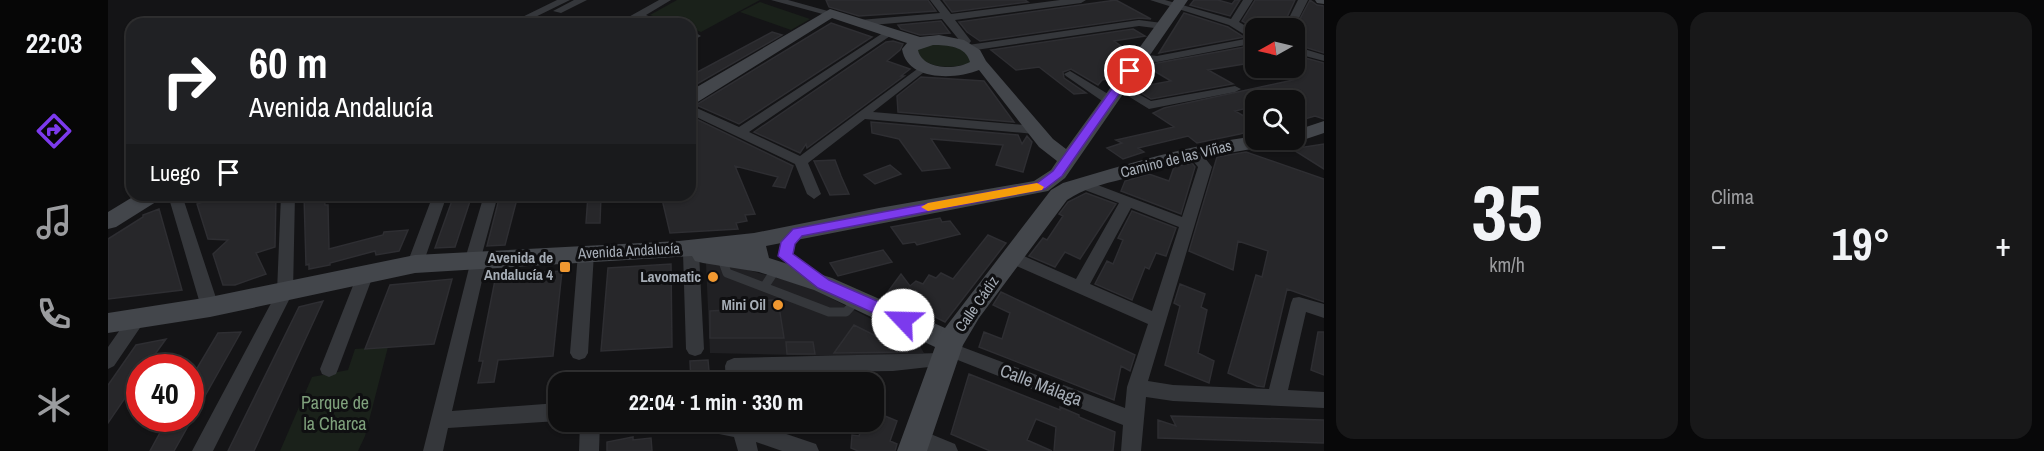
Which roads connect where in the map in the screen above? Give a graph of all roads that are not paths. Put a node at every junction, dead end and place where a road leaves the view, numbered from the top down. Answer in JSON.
{"nodes":[{"id":1,"x":565,"y":0,"type":"edge"},
{"id":2,"x":582,"y":0,"type":"edge"},
{"id":3,"x":666,"y":0,"type":"edge"},
{"id":4,"x":776,"y":0,"type":"edge"},
{"id":5,"x":935,"y":0,"type":"edge"},
{"id":6,"x":1081,"y":0,"type":"edge"},
{"id":7,"x":1155,"y":0,"type":"edge"},
{"id":8,"x":1248,"y":0,"type":"edge"},
{"id":9,"x":1303,"y":0,"type":"edge"},
{"id":10,"x":1179,"y":3,"type":"edge"},
{"id":11,"x":820,"y":7,"type":"edge"},
{"id":12,"x":637,"y":15,"type":"junction"},
{"id":13,"x":946,"y":17,"type":"junction"},
{"id":14,"x":526,"y":18,"type":"edge"},
{"id":15,"x":544,"y":18,"type":"edge"},
{"id":16,"x":632,"y":18,"type":"edge"},
{"id":17,"x":646,"y":18,"type":"edge"},
{"id":18,"x":1294,"y":18,"type":"edge"},
{"id":19,"x":860,"y":23,"type":"junction"},
{"id":20,"x":1233,"y":23,"type":"junction"},
{"id":21,"x":1162,"y":26,"type":"junction"},
{"id":22,"x":1245,"y":31,"type":"edge"},
{"id":23,"x":889,"y":32,"type":"junction"},
{"id":24,"x":1245,"y":40,"type":"edge"},
{"id":25,"x":919,"y":42,"type":"junction"},
{"id":26,"x":970,"y":52,"type":"junction"},
{"id":27,"x":1305,"y":52,"type":"edge"},
{"id":28,"x":1140,"y":57,"type":"junction"},
{"id":29,"x":1324,"y":58,"type":"edge"},
{"id":30,"x":924,"y":67,"type":"junction"},
{"id":31,"x":1070,"y":74,"type":"dead end"},
{"id":32,"x":1235,"y":89,"type":"dead end"},
{"id":33,"x":1114,"y":93,"type":"junction"},
{"id":34,"x":696,"y":95,"type":"edge"},
{"id":35,"x":696,"y":112,"type":"edge"},
{"id":36,"x":862,"y":115,"type":"junction"},
{"id":37,"x":1321,"y":131,"type":"edge"},
{"id":38,"x":739,"y":132,"type":"junction"},
{"id":39,"x":1305,"y":135,"type":"edge"},
{"id":40,"x":1040,"y":136,"type":"junction"},
{"id":41,"x":1245,"y":144,"type":"edge"},
{"id":42,"x":1193,"y":152,"type":"junction"},
{"id":43,"x":1070,"y":157,"type":"junction"},
{"id":44,"x":801,"y":162,"type":"junction"},
{"id":45,"x":1076,"y":186,"type":"junction"},
{"id":46,"x":814,"y":194,"type":"dead end"},
{"id":47,"x":1040,"y":194,"type":"junction"},
{"id":48,"x":141,"y":201,"type":"edge"},
{"id":49,"x":177,"y":201,"type":"edge"},
{"id":50,"x":288,"y":201,"type":"edge"},
{"id":51,"x":438,"y":201,"type":"edge"},
{"id":52,"x":490,"y":201,"type":"edge"},
{"id":53,"x":1127,"y":202,"type":"junction"},
{"id":54,"x":108,"y":222,"type":"edge"},
{"id":55,"x":1186,"y":224,"type":"junction"},
{"id":56,"x":798,"y":233,"type":"junction"},
{"id":57,"x":761,"y":240,"type":"junction"},
{"id":58,"x":685,"y":251,"type":"junction"},
{"id":59,"x":586,"y":252,"type":"junction"},
{"id":60,"x":1011,"y":257,"type":"junction"},
{"id":61,"x":476,"y":259,"type":"junction"},
{"id":62,"x":415,"y":264,"type":"junction"},
{"id":63,"x":772,"y":269,"type":"junction"},
{"id":64,"x":366,"y":273,"type":"junction"},
{"id":65,"x":1080,"y":287,"type":"junction"},
{"id":66,"x":285,"y":292,"type":"junction"},
{"id":67,"x":858,"y":299,"type":"junction"},
{"id":68,"x":210,"y":307,"type":"junction"},
{"id":69,"x":1324,"y":311,"type":"edge"},
{"id":70,"x":137,"y":320,"type":"junction"},
{"id":71,"x":1155,"y":320,"type":"junction"},
{"id":72,"x":108,"y":323,"type":"edge"},
{"id":73,"x":695,"y":349,"type":"dead end"},
{"id":74,"x":579,"y":353,"type":"dead end"},
{"id":75,"x":944,"y":354,"type":"junction"},
{"id":76,"x":108,"y":361,"type":"edge"},
{"id":77,"x":329,"y":369,"type":"dead end"},
{"id":78,"x":734,"y":372,"type":"edge"},
{"id":79,"x":1137,"y":387,"type":"junction"},
{"id":80,"x":1277,"y":397,"type":"junction"},
{"id":81,"x":1324,"y":400,"type":"edge"},
{"id":82,"x":548,"y":413,"type":"edge"},
{"id":83,"x":441,"y":420,"type":"junction"},
{"id":84,"x":1134,"y":420,"type":"junction"},
{"id":85,"x":590,"y":432,"type":"edge"},
{"id":86,"x":744,"y":432,"type":"edge"},
{"id":87,"x":761,"y":432,"type":"edge"},
{"id":88,"x":914,"y":444,"type":"edge"},
{"id":89,"x":202,"y":451,"type":"edge"},
{"id":90,"x":433,"y":451,"type":"edge"},
{"id":91,"x":589,"y":451,"type":"edge"},
{"id":92,"x":748,"y":451,"type":"edge"},
{"id":93,"x":809,"y":451,"type":"edge"},
{"id":94,"x":948,"y":451,"type":"edge"},
{"id":95,"x":1131,"y":451,"type":"edge"}],
"edges":[{"from":1,"to":14,"type":"street"},
{"from":2,"to":15,"type":"street"},
{"from":3,"to":12,"type":"street"},
{"from":4,"to":11,"type":"street"},
{"from":5,"to":13,"type":"street"},
{"from":6,"to":13,"type":"street"},
{"from":7,"to":10,"type":"street"},
{"from":8,"to":20,"type":"street"},
{"from":9,"to":18,"type":"street"},
{"from":10,"to":20,"type":"street"},
{"from":10,"to":21,"type":"street"},
{"from":11,"to":19,"type":"street"},
{"from":11,"to":34,"type":"street"},
{"from":12,"to":16,"type":"street"},
{"from":12,"to":17,"type":"street"},
{"from":13,"to":19,"type":"street"},
{"from":13,"to":26,"type":"street"},
{"from":19,"to":23,"type":"street"},
{"from":20,"to":22,"type":"street"},
{"from":21,"to":26,"type":"street"},
{"from":21,"to":28,"type":"street"},
{"from":23,"to":25,"type":"street"},
{"from":23,"to":38,"type":"street"},
{"from":24,"to":28,"type":"street"},
{"from":25,"to":26,"type":"street"},
{"from":25,"to":30,"type":"street"},
{"from":26,"to":30,"type":"street"},
{"from":26,"to":40,"type":"street"},
{"from":27,"to":29,"type":"street"},
{"from":28,"to":33,"type":"street"},
{"from":30,"to":36,"type":"street"},
{"from":31,"to":33,"type":"street"},
{"from":32,"to":33,"type":"street"},
{"from":33,"to":43,"type":"street"},
{"from":35,"to":38,"type":"street"},
{"from":36,"to":40,"type":"street"},
{"from":36,"to":44,"type":"street"},
{"from":37,"to":39,"type":"street"},
{"from":38,"to":44,"type":"street"},
{"from":40,"to":43,"type":"street"},
{"from":41,"to":42,"type":"street","name":"Camino de las Viñas"},
{"from":42,"to":45,"type":"street","name":"Camino de las Viñas"},
{"from":42,"to":55,"type":"street"},
{"from":43,"to":45,"type":"street"},
{"from":43,"to":47,"type":"street"},
{"from":44,"to":46,"type":"street"},
{"from":45,"to":47,"type":"street","name":"Calle Cádiz"},
{"from":45,"to":53,"type":"street"},
{"from":47,"to":56,"type":"street","name":"Avenida Andalucía"},
{"from":47,"to":60,"type":"street","name":"Calle Cádiz"},
{"from":48,"to":54,"type":"street"},
{"from":49,"to":68,"type":"street"},
{"from":50,"to":66,"type":"street"},
{"from":51,"to":62,"type":"street"},
{"from":52,"to":61,"type":"street"},
{"from":53,"to":55,"type":"street"},
{"from":53,"to":65,"type":"street"},
{"from":55,"to":71,"type":"street"},
{"from":56,"to":57,"type":"street","name":"Avenida Andalucía"},
{"from":56,"to":63,"type":"street"},
{"from":57,"to":58,"type":"street","name":"Avenida Andalucía"},
{"from":57,"to":63,"type":"street"},
{"from":58,"to":59,"type":"street","name":"Avenida Andalucía"},
{"from":58,"to":63,"type":"street"},
{"from":58,"to":73,"type":"street"},
{"from":59,"to":61,"type":"street","name":"Avenida Andalucía"},
{"from":59,"to":74,"type":"street"},
{"from":60,"to":65,"type":"street"},
{"from":60,"to":75,"type":"street","name":"Calle Cádiz"},
{"from":61,"to":62,"type":"street","name":"Avenida Andalucía"},
{"from":61,"to":83,"type":"street"},
{"from":62,"to":64,"type":"street","name":"Avenida Andalucía"},
{"from":63,"to":67,"type":"street"},
{"from":63,"to":67,"type":"lane"},
{"from":64,"to":66,"type":"street","name":"Avenida Andalucía"},
{"from":64,"to":77,"type":"street"},
{"from":65,"to":71,"type":"street"},
{"from":66,"to":68,"type":"street","name":"Avenida Andalucía"},
{"from":66,"to":89,"type":"street"},
{"from":67,"to":75,"type":"street"},
{"from":68,"to":70,"type":"street","name":"Avenida Andalucía"},
{"from":69,"to":80,"type":"street"},
{"from":70,"to":72,"type":"street","name":"Avenida Andalucía"},
{"from":70,"to":76,"type":"street"},
{"from":71,"to":79,"type":"street"},
{"from":75,"to":78,"type":"street"},
{"from":75,"to":84,"type":"street","name":"Calle Málaga"},
{"from":75,"to":88,"type":"street","name":"Calle Cádiz"},
{"from":79,"to":80,"type":"street"},
{"from":79,"to":84,"type":"street"},
{"from":80,"to":81,"type":"street"},
{"from":82,"to":83,"type":"street"},
{"from":83,"to":90,"type":"street"},
{"from":84,"to":95,"type":"street"},
{"from":85,"to":91,"type":"street"},
{"from":86,"to":92,"type":"street"},
{"from":87,"to":93,"type":"street"},
{"from":88,"to":94,"type":"street"}]}
